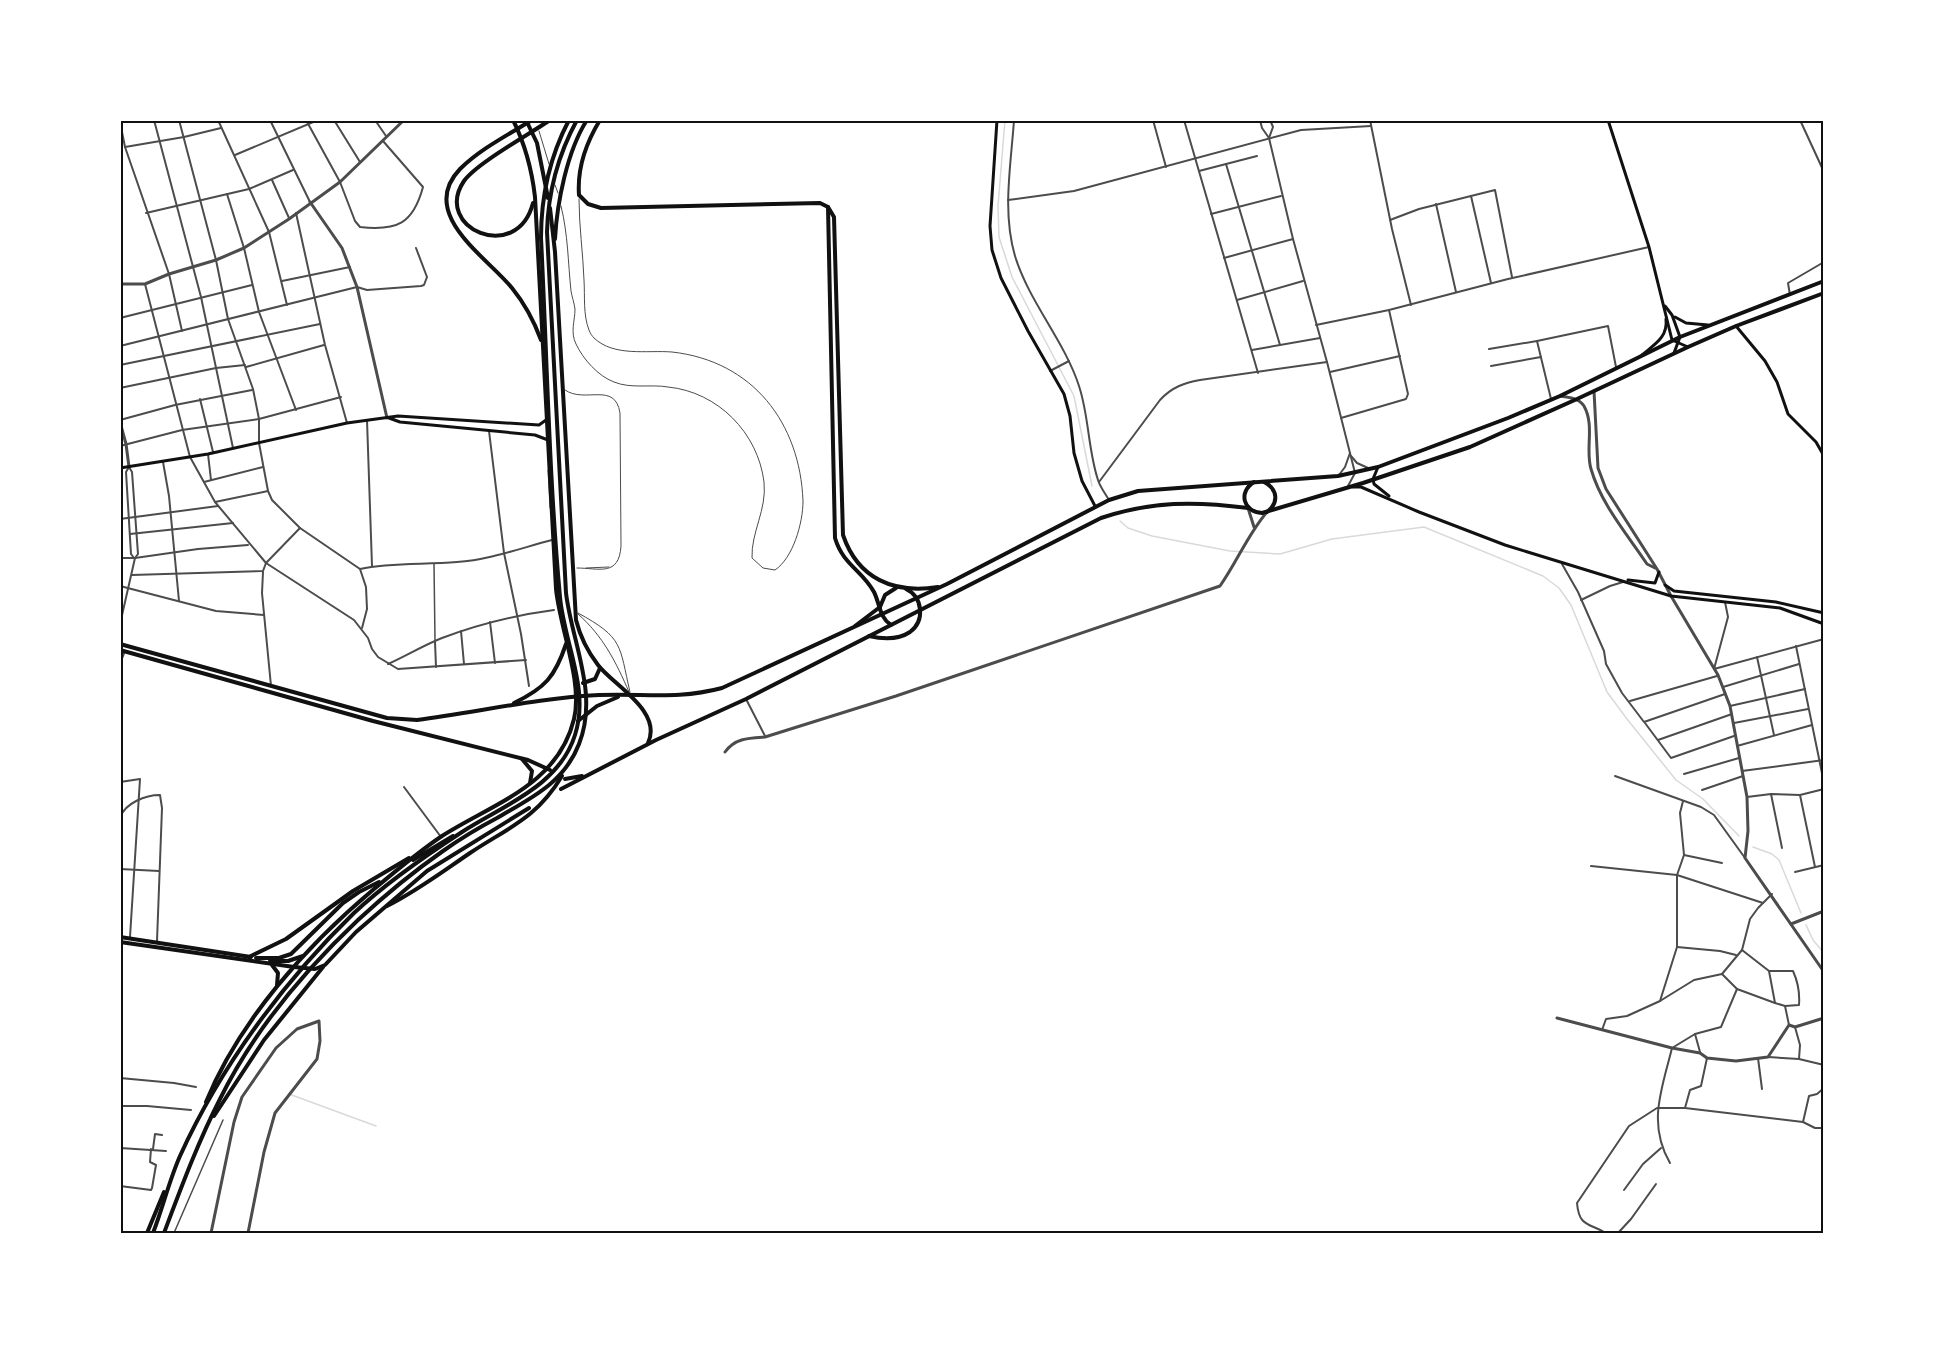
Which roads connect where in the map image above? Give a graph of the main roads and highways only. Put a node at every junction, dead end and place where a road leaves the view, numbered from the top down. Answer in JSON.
{"nodes":[{"id":1,"x":513,"y":120,"type":"edge"},
{"id":2,"x":526,"y":120,"type":"edge"},
{"id":3,"x":532,"y":120,"type":"edge"},
{"id":4,"x":550,"y":120,"type":"edge"},
{"id":5,"x":569,"y":120,"type":"edge"},
{"id":6,"x":577,"y":120,"type":"edge"},
{"id":7,"x":587,"y":120,"type":"edge"},
{"id":8,"x":600,"y":120,"type":"edge"},
{"id":9,"x":997,"y":120,"type":"edge"},
{"id":10,"x":1608,"y":120,"type":"edge"},
{"id":11,"x":535,"y":198,"type":"junction"},
{"id":12,"x":828,"y":207,"type":"junction"},
{"id":13,"x":555,"y":252,"type":"junction"},
{"id":14,"x":1824,"y":282,"type":"edge"},
{"id":15,"x":1824,"y":293,"type":"edge"},
{"id":16,"x":1664,"y":305,"type":"junction"},
{"id":17,"x":1672,"y":315,"type":"junction"},
{"id":18,"x":1710,"y":326,"type":"junction"},
{"id":19,"x":1736,"y":326,"type":"junction"},
{"id":20,"x":1680,"y":337,"type":"junction"},
{"id":21,"x":1672,"y":340,"type":"junction"},
{"id":22,"x":1679,"y":343,"type":"junction"},
{"id":23,"x":542,"y":345,"type":"junction"},
{"id":24,"x":1688,"y":347,"type":"junction"},
{"id":25,"x":1674,"y":353,"type":"junction"},
{"id":26,"x":1641,"y":355,"type":"junction"},
{"id":27,"x":387,"y":418,"type":"junction"},
{"id":28,"x":547,"y":419,"type":"junction"},
{"id":29,"x":548,"y":440,"type":"junction"},
{"id":30,"x":1824,"y":456,"type":"edge"},
{"id":31,"x":1378,"y":467,"type":"junction"},
{"id":32,"x":120,"y":468,"type":"edge"},
{"id":33,"x":1373,"y":479,"type":"junction"},
{"id":34,"x":1258,"y":481,"type":"junction"},
{"id":35,"x":1348,"y":487,"type":"junction"},
{"id":36,"x":1394,"y":500,"type":"junction"},
{"id":37,"x":1095,"y":506,"type":"junction"},
{"id":38,"x":1248,"y":508,"type":"junction"},
{"id":39,"x":1267,"y":512,"type":"junction"},
{"id":40,"x":1658,"y":571,"type":"road end"},
{"id":41,"x":1615,"y":578,"type":"junction"},
{"id":42,"x":947,"y":584,"type":"junction"},
{"id":43,"x":1665,"y":585,"type":"road end"},
{"id":44,"x":897,"y":588,"type":"junction"},
{"id":45,"x":904,"y":588,"type":"junction"},
{"id":46,"x":917,"y":598,"type":"junction"},
{"id":47,"x":880,"y":607,"type":"junction"},
{"id":48,"x":920,"y":610,"type":"junction"},
{"id":49,"x":1824,"y":613,"type":"edge"},
{"id":50,"x":882,"y":615,"type":"junction"},
{"id":51,"x":1824,"y":624,"type":"edge"},
{"id":52,"x":891,"y":625,"type":"junction"},
{"id":53,"x":849,"y":630,"type":"junction"},
{"id":54,"x":868,"y":636,"type":"junction"},
{"id":55,"x":566,"y":643,"type":"junction"},
{"id":56,"x":120,"y":644,"type":"edge"},
{"id":57,"x":122,"y":650,"type":"edge"},
{"id":58,"x":600,"y":668,"type":"junction"},
{"id":59,"x":573,"y":673,"type":"junction"},
{"id":60,"x":630,"y":694,"type":"junction"},
{"id":61,"x":576,"y":698,"type":"junction"},
{"id":62,"x":511,"y":705,"type":"junction"},
{"id":63,"x":569,"y":735,"type":"junction"},
{"id":64,"x":648,"y":744,"type":"junction"},
{"id":65,"x":521,"y":759,"type":"junction"},
{"id":66,"x":567,"y":768,"type":"junction"},
{"id":67,"x":550,"y":770,"type":"junction"},
{"id":68,"x":585,"y":775,"type":"junction"},
{"id":69,"x":565,"y":779,"type":"dead end"},
{"id":70,"x":530,"y":784,"type":"junction"},
{"id":71,"x":561,"y":789,"type":"dead end"},
{"id":72,"x":528,"y":808,"type":"dead end"},
{"id":73,"x":449,"y":832,"type":"junction"},
{"id":74,"x":462,"y":832,"type":"junction"},
{"id":75,"x":422,"y":850,"type":"junction"},
{"id":76,"x":459,"y":850,"type":"junction"},
{"id":77,"x":381,"y":909,"type":"junction"},
{"id":78,"x":344,"y":916,"type":"junction"},
{"id":79,"x":356,"y":932,"type":"junction"},
{"id":80,"x":120,"y":940,"type":"edge"},
{"id":81,"x":157,"y":945,"type":"junction"},
{"id":82,"x":309,"y":952,"type":"junction"},
{"id":83,"x":249,"y":957,"type":"junction"},
{"id":84,"x":256,"y":958,"type":"junction"},
{"id":85,"x":272,"y":964,"type":"junction"},
{"id":86,"x":325,"y":964,"type":"junction"},
{"id":87,"x":294,"y":968,"type":"junction"},
{"id":88,"x":277,"y":987,"type":"junction"},
{"id":89,"x":202,"y":1111,"type":"junction"},
{"id":90,"x":208,"y":1126,"type":"junction"},
{"id":91,"x":170,"y":1180,"type":"junction"},
{"id":92,"x":147,"y":1233,"type":"edge"},
{"id":93,"x":153,"y":1233,"type":"edge"},
{"id":94,"x":164,"y":1233,"type":"edge"}],
"edges":[{"from":1,"to":11,"type":"main road"},
{"from":2,"to":13,"type":"main road"},
{"from":3,"to":23,"type":"main road"},
{"from":4,"to":11,"type":"main road"},
{"from":5,"to":74,"type":"main road"},
{"from":6,"to":66,"type":"main road"},
{"from":7,"to":13,"type":"main road"},
{"from":8,"to":12,"type":"main road"},
{"from":9,"to":37,"type":"main road"},
{"from":10,"to":16,"type":"main road"},
{"from":11,"to":23,"type":"main road"},
{"from":12,"to":44,"type":"main road"},
{"from":12,"to":47,"type":"main road"},
{"from":13,"to":58,"type":"main road"},
{"from":14,"to":18,"type":"main road"},
{"from":15,"to":19,"type":"main road"},
{"from":16,"to":17,"type":"main road"},
{"from":16,"to":21,"type":"main road"},
{"from":16,"to":26,"type":"main road"},
{"from":17,"to":18,"type":"main road"},
{"from":17,"to":20,"type":"main road"},
{"from":18,"to":20,"type":"main road"},
{"from":19,"to":24,"type":"main road"},
{"from":19,"to":30,"type":"main road"},
{"from":20,"to":21,"type":"main road"},
{"from":20,"to":22,"type":"main road"},
{"from":21,"to":22,"type":"main road"},
{"from":21,"to":26,"type":"main road"},
{"from":22,"to":24,"type":"main road"},
{"from":22,"to":25,"type":"main road"},
{"from":23,"to":28,"type":"main road"},
{"from":24,"to":25,"type":"main road"},
{"from":25,"to":33,"type":"main road"},
{"from":26,"to":31,"type":"main road"},
{"from":27,"to":28,"type":"main road"},
{"from":27,"to":29,"type":"main road"},
{"from":27,"to":32,"type":"main road"},
{"from":28,"to":29,"type":"main road"},
{"from":29,"to":55,"type":"main road"},
{"from":31,"to":33,"type":"main road"},
{"from":31,"to":34,"type":"main road"},
{"from":33,"to":35,"type":"main road"},
{"from":33,"to":36,"type":"main road"},
{"from":34,"to":37,"type":"main road"},
{"from":34,"to":38,"type":"main road"},
{"from":34,"to":39,"type":"main road"},
{"from":35,"to":36,"type":"main road"},
{"from":35,"to":39,"type":"main road"},
{"from":36,"to":41,"type":"main road"},
{"from":37,"to":42,"type":"main road"},
{"from":38,"to":39,"type":"main road"},
{"from":38,"to":48,"type":"main road"},
{"from":40,"to":41,"type":"main road"},
{"from":41,"to":51,"type":"main road"},
{"from":42,"to":45,"type":"main road"},
{"from":42,"to":46,"type":"main road"},
{"from":43,"to":49,"type":"main road"},
{"from":44,"to":45,"type":"main road"},
{"from":44,"to":47,"type":"main road"},
{"from":45,"to":46,"type":"main road"},
{"from":46,"to":48,"type":"main road"},
{"from":46,"to":50,"type":"main road"},
{"from":47,"to":50,"type":"main road"},
{"from":47,"to":53,"type":"main road"},
{"from":48,"to":52,"type":"main road"},
{"from":48,"to":54,"type":"main road"},
{"from":50,"to":52,"type":"main road"},
{"from":50,"to":53,"type":"main road"},
{"from":52,"to":54,"type":"main road"},
{"from":53,"to":60,"type":"main road"},
{"from":54,"to":64,"type":"main road"},
{"from":55,"to":59,"type":"main road"},
{"from":55,"to":62,"type":"main road"},
{"from":56,"to":62,"type":"main road"},
{"from":57,"to":65,"type":"main road"},
{"from":58,"to":59,"type":"main road"},
{"from":58,"to":60,"type":"main road"},
{"from":59,"to":61,"type":"main road"},
{"from":60,"to":61,"type":"main road"},
{"from":60,"to":63,"type":"main road"},
{"from":60,"to":64,"type":"main road"},
{"from":61,"to":62,"type":"main road"},
{"from":61,"to":63,"type":"main road"},
{"from":63,"to":67,"type":"main road"},
{"from":64,"to":68,"type":"main road"},
{"from":65,"to":67,"type":"main road"},
{"from":65,"to":70,"type":"main road"},
{"from":66,"to":77,"type":"main road"},
{"from":66,"to":90,"type":"main road"},
{"from":67,"to":70,"type":"main road"},
{"from":68,"to":69,"type":"main road"},
{"from":68,"to":71,"type":"main road"},
{"from":70,"to":73,"type":"main road"},
{"from":72,"to":76,"type":"main road"},
{"from":73,"to":75,"type":"main road"},
{"from":73,"to":76,"type":"main road"},
{"from":74,"to":84,"type":"main road"},
{"from":74,"to":89,"type":"main road"},
{"from":75,"to":78,"type":"main road"},
{"from":75,"to":83,"type":"main road"},
{"from":76,"to":77,"type":"main road"},
{"from":77,"to":79,"type":"main road"},
{"from":78,"to":79,"type":"main road"},
{"from":78,"to":82,"type":"main road"},
{"from":79,"to":86,"type":"main road"},
{"from":80,"to":81,"type":"main road"},
{"from":81,"to":83,"type":"main road"},
{"from":81,"to":85,"type":"main road"},
{"from":82,"to":84,"type":"main road"},
{"from":82,"to":87,"type":"main road"},
{"from":83,"to":84,"type":"main road"},
{"from":85,"to":87,"type":"main road"},
{"from":85,"to":88,"type":"main road"},
{"from":86,"to":87,"type":"main road"},
{"from":86,"to":90,"type":"main road"},
{"from":87,"to":88,"type":"main road"},
{"from":88,"to":89,"type":"main road"},
{"from":89,"to":91,"type":"main road"},
{"from":90,"to":94,"type":"main road"},
{"from":91,"to":92,"type":"main road"},
{"from":91,"to":93,"type":"main road"}]}
